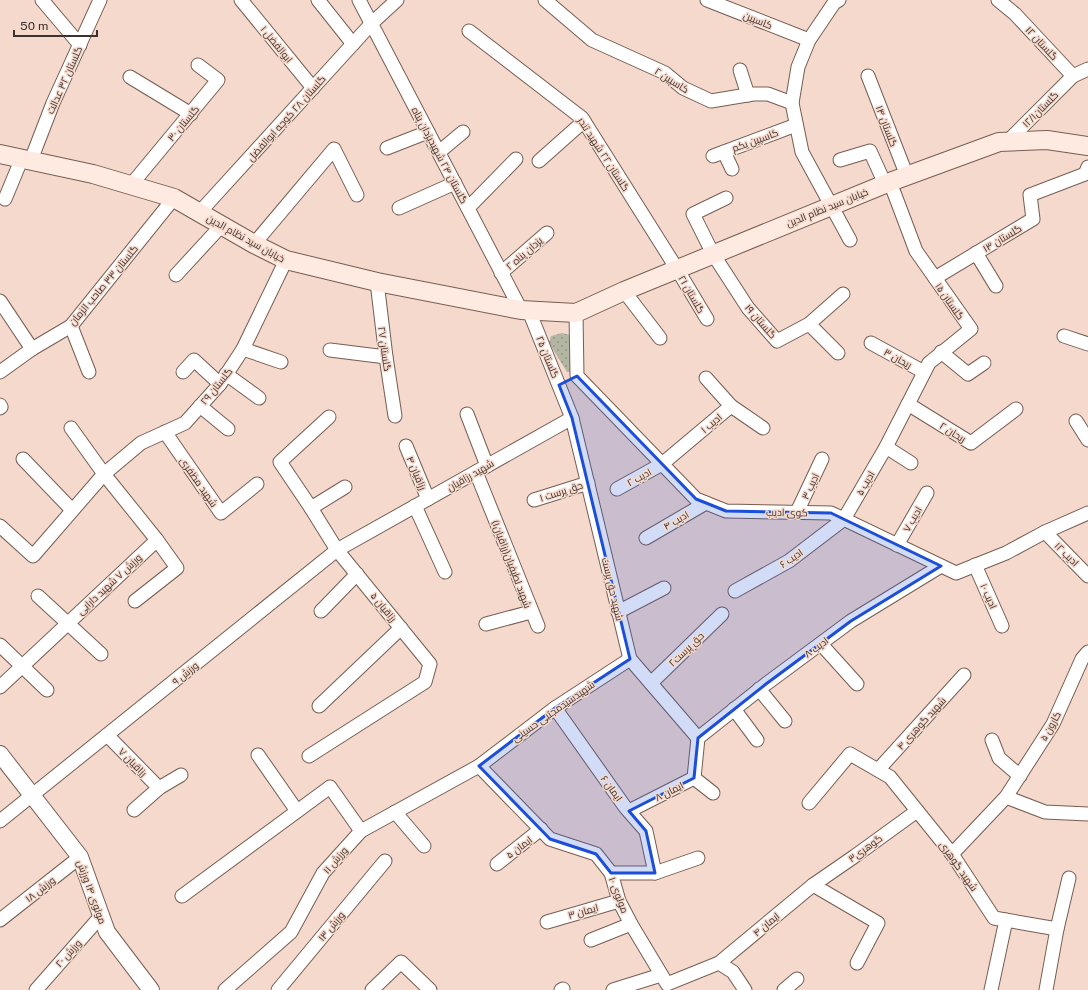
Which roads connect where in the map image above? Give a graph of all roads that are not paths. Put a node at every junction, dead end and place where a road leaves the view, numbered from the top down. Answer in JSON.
{"nodes":[{"id":1,"x":42,"y":0,"type":"edge"},
{"id":2,"x":100,"y":0,"type":"edge"},
{"id":3,"x":241,"y":0,"type":"edge"},
{"id":4,"x":318,"y":0,"type":"edge"},
{"id":5,"x":359,"y":0,"type":"edge"},
{"id":6,"x":397,"y":0,"type":"edge"},
{"id":7,"x":546,"y":0,"type":"edge"},
{"id":8,"x":707,"y":0,"type":"edge"},
{"id":9,"x":839,"y":0,"type":"edge"},
{"id":10,"x":998,"y":0,"type":"edge"},
{"id":11,"x":372,"y":23,"type":"junction"},
{"id":12,"x":469,"y":31,"type":"dead end"},
{"id":13,"x":809,"y":40,"type":"junction"},
{"id":14,"x":353,"y":44,"type":"junction"},
{"id":15,"x":80,"y":45,"type":"junction"},
{"id":16,"x":198,"y":65,"type":"dead end"},
{"id":17,"x":1088,"y":69,"type":"edge"},
{"id":18,"x":740,"y":70,"type":"dead end"},
{"id":19,"x":868,"y":76,"type":"dead end"},
{"id":20,"x":1073,"y":76,"type":"junction"},
{"id":21,"x":130,"y":77,"type":"dead end"},
{"id":22,"x":313,"y":88,"type":"junction"},
{"id":23,"x":748,"y":95,"type":"junction"},
{"id":24,"x":792,"y":103,"type":"junction"},
{"id":25,"x":191,"y":114,"type":"junction"},
{"id":26,"x":584,"y":121,"type":"junction"},
{"id":27,"x":796,"y":125,"type":"junction"},
{"id":28,"x":428,"y":132,"type":"junction"},
{"id":29,"x":463,"y":132,"type":"dead end"},
{"id":30,"x":1007,"y":142,"type":"junction"},
{"id":31,"x":1088,"y":146,"type":"edge"},
{"id":32,"x":387,"y":148,"type":"dead end"},
{"id":33,"x":439,"y":152,"type":"junction"},
{"id":34,"x":0,"y":154,"type":"edge"},
{"id":35,"x":26,"y":159,"type":"junction"},
{"id":36,"x":516,"y":159,"type":"dead end"},
{"id":37,"x":840,"y":160,"type":"dead end"},
{"id":38,"x":539,"y":161,"type":"dead end"},
{"id":39,"x":1088,"y":167,"type":"edge"},
{"id":40,"x":732,"y":169,"type":"dead end"},
{"id":41,"x":894,"y":180,"type":"junction"},
{"id":42,"x":455,"y":183,"type":"junction"},
{"id":43,"x":131,"y":185,"type":"junction"},
{"id":44,"x":357,"y":195,"type":"dead end"},
{"id":45,"x":174,"y":198,"type":"junction"},
{"id":46,"x":726,"y":198,"type":"dead end"},
{"id":47,"x":5,"y":199,"type":"dead end"},
{"id":48,"x":832,"y":205,"type":"junction"},
{"id":49,"x":399,"y":208,"type":"dead end"},
{"id":50,"x":468,"y":208,"type":"junction"},
{"id":51,"x":200,"y":212,"type":"junction"},
{"id":52,"x":222,"y":225,"type":"junction"},
{"id":53,"x":547,"y":233,"type":"dead end"},
{"id":54,"x":850,"y":240,"type":"dead end"},
{"id":55,"x":254,"y":244,"type":"junction"},
{"id":56,"x":976,"y":253,"type":"junction"},
{"id":57,"x":713,"y":254,"type":"junction"},
{"id":58,"x":286,"y":260,"type":"junction"},
{"id":59,"x":677,"y":269,"type":"junction"},
{"id":60,"x":502,"y":272,"type":"junction"},
{"id":61,"x":176,"y":275,"type":"dead end"},
{"id":62,"x":935,"y":278,"type":"junction"},
{"id":63,"x":376,"y":282,"type":"junction"},
{"id":64,"x":996,"y":286,"type":"dead end"},
{"id":65,"x":624,"y":290,"type":"junction"},
{"id":66,"x":843,"y":294,"type":"dead end"},
{"id":67,"x":0,"y":301,"type":"edge"},
{"id":68,"x":525,"y":310,"type":"junction"},
{"id":69,"x":576,"y":313,"type":"junction"},
{"id":70,"x":707,"y":319,"type":"dead end"},
{"id":71,"x":809,"y":324,"type":"junction"},
{"id":72,"x":71,"y":326,"type":"junction"},
{"id":73,"x":1064,"y":336,"type":"dead end"},
{"id":74,"x":660,"y":338,"type":"dead end"},
{"id":75,"x":871,"y":343,"type":"dead end"},
{"id":76,"x":1088,"y":344,"type":"edge"},
{"id":77,"x":32,"y":349,"type":"junction"},
{"id":78,"x":244,"y":349,"type":"junction"},
{"id":79,"x":330,"y":350,"type":"dead end"},
{"id":80,"x":941,"y":352,"type":"junction"},
{"id":81,"x":838,"y":353,"type":"dead end"},
{"id":82,"x":386,"y":357,"type":"junction"},
{"id":83,"x":281,"y":362,"type":"dead end"},
{"id":84,"x":984,"y":363,"type":"dead end"},
{"id":85,"x":0,"y":372,"type":"edge"},
{"id":86,"x":89,"y":372,"type":"dead end"},
{"id":87,"x":183,"y":372,"type":"dead end"},
{"id":88,"x":924,"y":372,"type":"junction"},
{"id":89,"x":577,"y":376,"type":"junction"},
{"id":90,"x":706,"y":378,"type":"dead end"},
{"id":91,"x":223,"y":379,"type":"junction"},
{"id":92,"x":559,"y":385,"type":"junction"},
{"id":93,"x":259,"y":398,"type":"dead end"},
{"id":94,"x":908,"y":404,"type":"junction"},
{"id":95,"x":0,"y":405,"type":"edge"},
{"id":96,"x":200,"y":406,"type":"junction"},
{"id":97,"x":731,"y":406,"type":"junction"},
{"id":98,"x":0,"y":408,"type":"edge"},
{"id":99,"x":1016,"y":409,"type":"dead end"},
{"id":100,"x":467,"y":414,"type":"dead end"},
{"id":101,"x":395,"y":416,"type":"dead end"},
{"id":102,"x":329,"y":417,"type":"dead end"},
{"id":103,"x":572,"y":418,"type":"junction"},
{"id":104,"x":1076,"y":421,"type":"dead end"},
{"id":105,"x":71,"y":428,"type":"dead end"},
{"id":106,"x":763,"y":428,"type":"dead end"},
{"id":107,"x":228,"y":429,"type":"dead end"},
{"id":108,"x":165,"y":432,"type":"junction"},
{"id":109,"x":1088,"y":440,"type":"edge"},
{"id":110,"x":406,"y":446,"type":"dead end"},
{"id":111,"x":886,"y":447,"type":"junction"},
{"id":112,"x":23,"y":459,"type":"dead end"},
{"id":113,"x":822,"y":459,"type":"dead end"},
{"id":114,"x":911,"y":463,"type":"dead end"},
{"id":115,"x":662,"y":464,"type":"junction"},
{"id":116,"x":482,"y":469,"type":"junction"},
{"id":117,"x":104,"y":474,"type":"junction"},
{"id":118,"x":588,"y":483,"type":"junction"},
{"id":119,"x":257,"y":484,"type":"dead end"},
{"id":120,"x":345,"y":487,"type":"dead end"},
{"id":121,"x":617,"y":489,"type":"dead end"},
{"id":122,"x":927,"y":493,"type":"dead end"},
{"id":123,"x":428,"y":499,"type":"junction"},
{"id":124,"x":534,"y":500,"type":"dead end"},
{"id":125,"x":706,"y":503,"type":"junction"},
{"id":126,"x":415,"y":506,"type":"junction"},
{"id":127,"x":311,"y":508,"type":"junction"},
{"id":128,"x":72,"y":510,"type":"junction"},
{"id":129,"x":797,"y":512,"type":"junction"},
{"id":130,"x":1088,"y":514,"type":"edge"},
{"id":131,"x":844,"y":519,"type":"junction"},
{"id":132,"x":0,"y":526,"type":"edge"},
{"id":133,"x":1045,"y":532,"type":"junction"},
{"id":134,"x":646,"y":538,"type":"dead end"},
{"id":135,"x":158,"y":540,"type":"junction"},
{"id":136,"x":897,"y":544,"type":"junction"},
{"id":137,"x":337,"y":550,"type":"junction"},
{"id":138,"x":975,"y":565,"type":"junction"},
{"id":139,"x":941,"y":566,"type":"junction"},
{"id":140,"x":445,"y":572,"type":"dead end"},
{"id":141,"x":357,"y":574,"type":"junction"},
{"id":142,"x":1088,"y":576,"type":"edge"},
{"id":143,"x":664,"y":588,"type":"dead end"},
{"id":144,"x":735,"y":591,"type":"dead end"},
{"id":145,"x":38,"y":596,"type":"dead end"},
{"id":146,"x":135,"y":602,"type":"dead end"},
{"id":147,"x":321,"y":611,"type":"dead end"},
{"id":148,"x":531,"y":612,"type":"junction"},
{"id":149,"x":618,"y":612,"type":"junction"},
{"id":150,"x":722,"y":614,"type":"dead end"},
{"id":151,"x":68,"y":623,"type":"junction"},
{"id":152,"x":486,"y":624,"type":"dead end"},
{"id":153,"x":538,"y":626,"type":"dead end"},
{"id":154,"x":1002,"y":626,"type":"dead end"},
{"id":155,"x":401,"y":628,"type":"junction"},
{"id":156,"x":821,"y":644,"type":"junction"},
{"id":157,"x":0,"y":645,"type":"edge"},
{"id":158,"x":101,"y":654,"type":"dead end"},
{"id":159,"x":1086,"y":658,"type":"edge"},
{"id":160,"x":630,"y":659,"type":"junction"},
{"id":161,"x":22,"y":666,"type":"junction"},
{"id":162,"x":964,"y":675,"type":"dead end"},
{"id":163,"x":651,"y":684,"type":"junction"},
{"id":164,"x":857,"y":684,"type":"dead end"},
{"id":165,"x":0,"y":687,"type":"edge"},
{"id":166,"x":759,"y":689,"type":"junction"},
{"id":167,"x":47,"y":690,"type":"dead end"},
{"id":168,"x":319,"y":706,"type":"dead end"},
{"id":169,"x":554,"y":708,"type":"junction"},
{"id":170,"x":734,"y":709,"type":"junction"},
{"id":171,"x":785,"y":721,"type":"dead end"},
{"id":172,"x":107,"y":735,"type":"junction"},
{"id":173,"x":698,"y":738,"type":"junction"},
{"id":174,"x":757,"y":740,"type":"dead end"},
{"id":175,"x":992,"y":740,"type":"dead end"},
{"id":176,"x":0,"y":754,"type":"edge"},
{"id":177,"x":258,"y":755,"type":"dead end"},
{"id":178,"x":309,"y":756,"type":"dead end"},
{"id":179,"x":479,"y":766,"type":"junction"},
{"id":180,"x":878,"y":770,"type":"junction"},
{"id":181,"x":182,"y":775,"type":"dead end"},
{"id":182,"x":1020,"y":776,"type":"junction"},
{"id":183,"x":694,"y":778,"type":"junction"},
{"id":184,"x":159,"y":788,"type":"junction"},
{"id":185,"x":713,"y":793,"type":"dead end"},
{"id":186,"x":32,"y":795,"type":"junction"},
{"id":187,"x":1006,"y":797,"type":"junction"},
{"id":188,"x":809,"y":802,"type":"dead end"},
{"id":189,"x":134,"y":810,"type":"dead end"},
{"id":190,"x":297,"y":811,"type":"junction"},
{"id":191,"x":629,"y":811,"type":"junction"},
{"id":192,"x":917,"y":811,"type":"junction"},
{"id":193,"x":395,"y":812,"type":"junction"},
{"id":194,"x":1088,"y":814,"type":"edge"},
{"id":195,"x":0,"y":821,"type":"edge"},
{"id":196,"x":542,"y":830,"type":"junction"},
{"id":197,"x":361,"y":831,"type":"junction"},
{"id":198,"x":424,"y":846,"type":"dead end"},
{"id":199,"x":952,"y":854,"type":"junction"},
{"id":200,"x":80,"y":857,"type":"junction"},
{"id":201,"x":698,"y":858,"type":"dead end"},
{"id":202,"x":385,"y":861,"type":"dead end"},
{"id":203,"x":497,"y":864,"type":"dead end"},
{"id":204,"x":610,"y":873,"type":"junction"},
{"id":205,"x":655,"y":873,"type":"junction"},
{"id":206,"x":1069,"y":878,"type":"dead end"},
{"id":207,"x":813,"y":885,"type":"junction"},
{"id":208,"x":182,"y":896,"type":"dead end"},
{"id":209,"x":619,"y":901,"type":"junction"},
{"id":210,"x":101,"y":916,"type":"junction"},
{"id":211,"x":0,"y":920,"type":"edge"},
{"id":212,"x":1006,"y":920,"type":"junction"},
{"id":213,"x":547,"y":922,"type":"dead end"},
{"id":214,"x":631,"y":924,"type":"junction"},
{"id":215,"x":1057,"y":929,"type":"junction"},
{"id":216,"x":591,"y":940,"type":"dead end"},
{"id":217,"x":719,"y":963,"type":"junction"},
{"id":218,"x":857,"y":963,"type":"dead end"},
{"id":219,"x":660,"y":975,"type":"junction"},
{"id":220,"x":797,"y":979,"type":"dead end"},
{"id":221,"x":36,"y":990,"type":"edge"},
{"id":222,"x":151,"y":990,"type":"edge"},
{"id":223,"x":225,"y":990,"type":"edge"},
{"id":224,"x":278,"y":990,"type":"edge"},
{"id":225,"x":372,"y":990,"type":"edge"},
{"id":226,"x":430,"y":990,"type":"edge"},
{"id":227,"x":613,"y":990,"type":"edge"},
{"id":228,"x":745,"y":990,"type":"edge"},
{"id":229,"x":784,"y":990,"type":"edge"},
{"id":230,"x":991,"y":990,"type":"edge"},
{"id":231,"x":1046,"y":990,"type":"edge"}],
"edges":[{"from":1,"to":15,"type":"street"},
{"from":2,"to":15,"type":"street","name":"گلستان ۳۲ عدالت"},
{"from":3,"to":22,"type":"street","name":"ابوالفضل ۱"},
{"from":4,"to":14,"type":"street"},
{"from":5,"to":11,"type":"street","name":"گلستان ۲۴ شهیدیزدان پناه"},
{"from":6,"to":11,"type":"street","name":"گلستان ۲۸ کوچه ابوالفضل"},
{"from":7,"to":23,"type":"street","name":"کاسپین ۲"},
{"from":8,"to":13,"type":"street","name":"کاسپین"},
{"from":9,"to":13,"type":"street"},
{"from":10,"to":20,"type":"street","name":"گلستان ۱۲"},
{"from":11,"to":14,"type":"street","name":"گلستان ۲۸ کوچه ابوالفضل"},
{"from":11,"to":28,"type":"street","name":"گلستان ۲۴ شهیدیزدان پناه"},
{"from":12,"to":26,"type":"street","name":"گلستان ۲۲ شهید تندر"},
{"from":13,"to":24,"type":"street"},
{"from":14,"to":22,"type":"street","name":"گلستان ۲۸ کوچه ابوالفضل"},
{"from":15,"to":35,"type":"street","name":"گلستان ۳۲ عدالت"},
{"from":16,"to":25,"type":"street","name":"گلستان ۳۰"},
{"from":17,"to":20,"type":"street"},
{"from":18,"to":23,"type":"street"},
{"from":19,"to":41,"type":"street","name":"گلستان ۱۴"},
{"from":20,"to":30,"type":"street","name":"گلستان۱۲/۱"},
{"from":21,"to":25,"type":"street"},
{"from":22,"to":51,"type":"street","name":"گلستان ۲۸ کوچه ابوالفضل"},
{"from":23,"to":24,"type":"street","name":"کاسپین ۲"},
{"from":24,"to":27,"type":"street"},
{"from":25,"to":43,"type":"street","name":"گلستان ۳۰"},
{"from":26,"to":38,"type":"street"},
{"from":26,"to":59,"type":"street","name":"گلستان ۲۲ شهید تندر"},
{"from":27,"to":40,"type":"street","name":"کاسپین یکم"},
{"from":27,"to":48,"type":"street"},
{"from":28,"to":32,"type":"street"},
{"from":28,"to":33,"type":"street","name":"گلستان ۲۴ شهیدیزدان پناه"},
{"from":29,"to":33,"type":"street"},
{"from":30,"to":31,"type":"main road","name":"خیابان سید نظام الدین"},
{"from":30,"to":41,"type":"main road","name":"خیابان سید نظام الدین"},
{"from":33,"to":42,"type":"street","name":"گلستان ۲۴ شهیدیزدان پناه"},
{"from":34,"to":35,"type":"main road","name":"خیابان سید نظام الدین"},
{"from":35,"to":43,"type":"main road","name":"خیابان سید نظام الدین"},
{"from":35,"to":47,"type":"street","name":"گلستان ۳۲ عدالت"},
{"from":36,"to":50,"type":"street"},
{"from":37,"to":41,"type":"street"},
{"from":39,"to":56,"type":"street","name":"گلستان ۱۳"},
{"from":41,"to":48,"type":"main road","name":"خیابان سید نظام الدین"},
{"from":41,"to":62,"type":"street","name":"گلستان ۱۵"},
{"from":42,"to":49,"type":"street"},
{"from":42,"to":50,"type":"street","name":"گلستان ۲۴ شهیدیزدان پناه"},
{"from":43,"to":45,"type":"main road","name":"خیابان سید نظام الدین"},
{"from":44,"to":55,"type":"street"},
{"from":45,"to":51,"type":"main road","name":"خیابان سید نظام الدین"},
{"from":45,"to":72,"type":"street","name":"گلستان ۳۳ صاحب الزمان"},
{"from":46,"to":57,"type":"street"},
{"from":48,"to":54,"type":"street"},
{"from":48,"to":57,"type":"main road","name":"خیابان سید نظام الدین"},
{"from":50,"to":60,"type":"street","name":"گلستان ۲۴ شهیدیزدان پناه"},
{"from":51,"to":52,"type":"main road","name":"خیابان سید نظام الدین"},
{"from":52,"to":55,"type":"main road","name":"خیابان سید نظام الدین"},
{"from":52,"to":61,"type":"street"},
{"from":53,"to":60,"type":"street","name":"یزدان پناه ۲"},
{"from":55,"to":58,"type":"main road","name":"خیابان سید نظام الدین"},
{"from":56,"to":62,"type":"street","name":"گلستان ۱۳"},
{"from":56,"to":64,"type":"street"},
{"from":57,"to":59,"type":"main road","name":"خیابان سید نظام الدین"},
{"from":57,"to":71,"type":"street","name":"گلستان ۱۹"},
{"from":58,"to":63,"type":"main road","name":"خیابان سید نظام الدین"},
{"from":58,"to":78,"type":"street","name":"گلستان ۲۹"},
{"from":59,"to":65,"type":"main road","name":"خیابان سید نظام الدین"},
{"from":59,"to":70,"type":"street","name":"گلستان ۲۱"},
{"from":60,"to":68,"type":"street","name":"گلستان ۲۴ شهیدیزدان پناه"},
{"from":62,"to":80,"type":"street","name":"گلستان ۱۵"},
{"from":63,"to":68,"type":"main road","name":"خیابان سید نظام الدین"},
{"from":63,"to":82,"type":"street","name":"گلستان ۲۷"},
{"from":65,"to":69,"type":"main road","name":"خیابان سید نظام الدین"},
{"from":65,"to":74,"type":"street"},
{"from":66,"to":71,"type":"street","name":"گلستان ۱۹"},
{"from":67,"to":77,"type":"street"},
{"from":68,"to":69,"type":"main road","name":"خیابان سید نظام الدین"},
{"from":68,"to":92,"type":"street","name":"گلستان ۲۵"},
{"from":69,"to":89,"type":"street"},
{"from":71,"to":81,"type":"street"},
{"from":72,"to":77,"type":"street","name":"گلستان ۳۳ صاحب الزمان"},
{"from":72,"to":86,"type":"street"},
{"from":73,"to":76,"type":"street"},
{"from":75,"to":88,"type":"street","name":"ریحان ۳"},
{"from":77,"to":85,"type":"street","name":"گلستان ۳۳ صاحب الزمان"},
{"from":78,"to":83,"type":"street"},
{"from":78,"to":91,"type":"street","name":"گلستان ۲۹"},
{"from":79,"to":82,"type":"street"},
{"from":80,"to":84,"type":"street"},
{"from":80,"to":88,"type":"street","name":"گلستان ۱۵"},
{"from":82,"to":101,"type":"street","name":"گلستان ۲۷"},
{"from":87,"to":91,"type":"street"},
{"from":88,"to":94,"type":"street","name":"گلستان ۱۵"},
{"from":89,"to":92,"type":"street","name":"گلستان ۲۵"},
{"from":89,"to":115,"type":"street","name":"کوی ادیب"},
{"from":90,"to":97,"type":"street","name":"ادیب ۱"},
{"from":91,"to":93,"type":"street"},
{"from":91,"to":96,"type":"street","name":"گلستان ۲۹"},
{"from":92,"to":103,"type":"street"},
{"from":94,"to":99,"type":"street","name":"ریحان ۲"},
{"from":94,"to":111,"type":"street","name":"گلستان ۱۵"},
{"from":95,"to":98,"type":"street"},
{"from":96,"to":107,"type":"street"},
{"from":96,"to":108,"type":"street","name":"گلستان ۲۹"},
{"from":97,"to":106,"type":"street"},
{"from":97,"to":115,"type":"street","name":"ادیب ۱"},
{"from":100,"to":116,"type":"street","name":"شهید لطیفیان(رزاقیان۱)"},
{"from":102,"to":127,"type":"street","name":"رزاقیان ۵"},
{"from":103,"to":116,"type":"street","name":"شهید رزاقیان"},
{"from":103,"to":118,"type":"street","name":"شهید حق پرست"},
{"from":104,"to":109,"type":"street"},
{"from":105,"to":117,"type":"street"},
{"from":108,"to":117,"type":"street","name":"گلستان ۲۹"},
{"from":108,"to":119,"type":"street","name":"شهید مظفری"},
{"from":110,"to":123,"type":"street","name":"رزاقیان ۴"},
{"from":111,"to":114,"type":"street"},
{"from":111,"to":131,"type":"street","name":"ادیب ۵"},
{"from":112,"to":128,"type":"street"},
{"from":113,"to":129,"type":"street","name":"ادیب ۳"},
{"from":115,"to":121,"type":"street","name":"ادیب ۲"},
{"from":115,"to":125,"type":"street","name":"کوی ادیب"},
{"from":116,"to":123,"type":"street","name":"شهید رزاقیان"},
{"from":116,"to":148,"type":"street","name":"شهید لطیفیان(رزاقیان۱)"},
{"from":117,"to":128,"type":"street","name":"گلستان ۲۹"},
{"from":117,"to":135,"type":"street"},
{"from":118,"to":124,"type":"street","name":"حق پرست ۱"},
{"from":118,"to":149,"type":"street","name":"شهید حق پرست"},
{"from":120,"to":127,"type":"street"},
{"from":122,"to":136,"type":"street","name":"ادیب ۷"},
{"from":123,"to":126,"type":"street","name":"شهید رزاقیان"},
{"from":125,"to":129,"type":"street","name":"کوی ادیب"},
{"from":125,"to":134,"type":"street","name":"ادیب ۴"},
{"from":126,"to":137,"type":"street","name":"شهید رزاقیان"},
{"from":126,"to":140,"type":"street"},
{"from":127,"to":137,"type":"street","name":"رزاقیان ۵"},
{"from":128,"to":132,"type":"street","name":"گلستان ۲۹"},
{"from":129,"to":131,"type":"street","name":"کوی ادیب"},
{"from":130,"to":133,"type":"street","name":"کوی ادیب"},
{"from":131,"to":136,"type":"street","name":"کوی ادیب"},
{"from":131,"to":144,"type":"street","name":"ادیب ۶"},
{"from":133,"to":138,"type":"street","name":"کوی ادیب"},
{"from":133,"to":142,"type":"street","name":"ادیب ۱۲"},
{"from":135,"to":146,"type":"street"},
{"from":135,"to":151,"type":"street","name":"ورزش ۷ شهید دارایی"},
{"from":136,"to":139,"type":"street","name":"کوی ادیب"},
{"from":137,"to":141,"type":"street","name":"رزاقیان ۵"},
{"from":137,"to":172,"type":"street","name":"ورزش ۹"},
{"from":138,"to":139,"type":"street","name":"کوی ادیب"},
{"from":138,"to":154,"type":"street","name":"ادیب ۱۰"},
{"from":139,"to":156,"type":"street","name":"ادیب ۸"},
{"from":141,"to":147,"type":"street"},
{"from":141,"to":155,"type":"street","name":"رزاقیان ۵"},
{"from":143,"to":149,"type":"street"},
{"from":145,"to":151,"type":"street"},
{"from":148,"to":152,"type":"street","name":"شهید لطیفیان(رزاقیان۱)"},
{"from":148,"to":153,"type":"street"},
{"from":149,"to":160,"type":"street","name":"شهید حق پرست"},
{"from":150,"to":163,"type":"street","name":"حق پرست۲"},
{"from":151,"to":158,"type":"street"},
{"from":151,"to":161,"type":"street","name":"ورزش ۷ شهید دارایی"},
{"from":155,"to":168,"type":"street"},
{"from":155,"to":178,"type":"street","name":"رزاقیان ۵"},
{"from":156,"to":164,"type":"street"},
{"from":156,"to":166,"type":"street","name":"ادیب ۸"},
{"from":157,"to":161,"type":"street"},
{"from":159,"to":182,"type":"street","name":"کارون ۵"},
{"from":160,"to":163,"type":"street","name":"شهید حق پرست"},
{"from":160,"to":169,"type":"street","name":"شهیدسیدمجتبی حسینی"},
{"from":161,"to":165,"type":"street","name":"ورزش ۷ شهید دارایی"},
{"from":161,"to":167,"type":"street"},
{"from":162,"to":180,"type":"street","name":"شهید گوهری ۴"},
{"from":163,"to":173,"type":"street","name":"شهید حق پرست"},
{"from":166,"to":170,"type":"street","name":"ادیب ۸"},
{"from":166,"to":171,"type":"street"},
{"from":169,"to":179,"type":"street","name":"شهیدسیدمجتبی حسینی"},
{"from":169,"to":191,"type":"street","name":"ایمان ۶"},
{"from":170,"to":173,"type":"street","name":"ادیب ۸"},
{"from":170,"to":174,"type":"street"},
{"from":172,"to":184,"type":"street","name":"رزاقیان ۷"},
{"from":172,"to":186,"type":"street","name":"ورزش ۹"},
{"from":173,"to":183,"type":"street","name":"ایمان ۸"},
{"from":175,"to":182,"type":"street"},
{"from":176,"to":186,"type":"street","name":"مولوی ۱۴ ورزش"},
{"from":177,"to":190,"type":"street"},
{"from":179,"to":193,"type":"street","name":"ورزش ۱۱"},
{"from":179,"to":196,"type":"street","name":"مولوی ۱۰"},
{"from":180,"to":188,"type":"street","name":"شهید گوهری"},
{"from":180,"to":192,"type":"street","name":"شهید گوهری"},
{"from":181,"to":184,"type":"street"},
{"from":182,"to":187,"type":"street","name":"کارون ۵"},
{"from":183,"to":185,"type":"street"},
{"from":183,"to":191,"type":"street","name":"ایمان ۸"},
{"from":184,"to":189,"type":"street"},
{"from":186,"to":195,"type":"street","name":"ورزش ۹"},
{"from":186,"to":200,"type":"street","name":"مولوی ۱۴ ورزش"},
{"from":187,"to":194,"type":"street"},
{"from":187,"to":199,"type":"street","name":"کارون ۵"},
{"from":190,"to":197,"type":"street"},
{"from":190,"to":208,"type":"street"},
{"from":191,"to":205,"type":"street","name":"ایمان ۶"},
{"from":192,"to":199,"type":"street","name":"شهید گوهری"},
{"from":192,"to":207,"type":"street","name":"گوهری۳"},
{"from":193,"to":197,"type":"street","name":"ورزش ۱۱"},
{"from":193,"to":198,"type":"street"},
{"from":196,"to":203,"type":"street","name":"ایمان ۵"},
{"from":196,"to":204,"type":"street","name":"مولوی ۱۰"},
{"from":197,"to":223,"type":"street","name":"ورزش ۱۱"},
{"from":199,"to":212,"type":"street","name":"شهید گوهری"},
{"from":200,"to":210,"type":"street","name":"مولوی ۱۴ ورزش"},
{"from":200,"to":211,"type":"street","name":"ورزش ۱۸"},
{"from":201,"to":205,"type":"street"},
{"from":202,"to":224,"type":"street","name":"ورزش ۱۳"},
{"from":204,"to":205,"type":"street"},
{"from":204,"to":209,"type":"street","name":"مولوی ۱۰"},
{"from":206,"to":215,"type":"street"},
{"from":207,"to":217,"type":"street","name":"ایمان ۴"},
{"from":207,"to":218,"type":"street"},
{"from":209,"to":213,"type":"street","name":"ایمان ۳"},
{"from":209,"to":214,"type":"street","name":"مولوی ۱۰"},
{"from":210,"to":221,"type":"street","name":"ورزش ۲۰"},
{"from":210,"to":222,"type":"street","name":"مولوی ۱۴ ورزش"},
{"from":212,"to":215,"type":"street","name":"شهید گوهری"},
{"from":212,"to":230,"type":"street"},
{"from":214,"to":216,"type":"street"},
{"from":214,"to":219,"type":"street","name":"مولوی ۱۰"},
{"from":215,"to":231,"type":"street"},
{"from":217,"to":219,"type":"street"},
{"from":217,"to":228,"type":"street"},
{"from":219,"to":227,"type":"street"},
{"from":220,"to":229,"type":"street"},
{"from":225,"to":226,"type":"street"}]}
